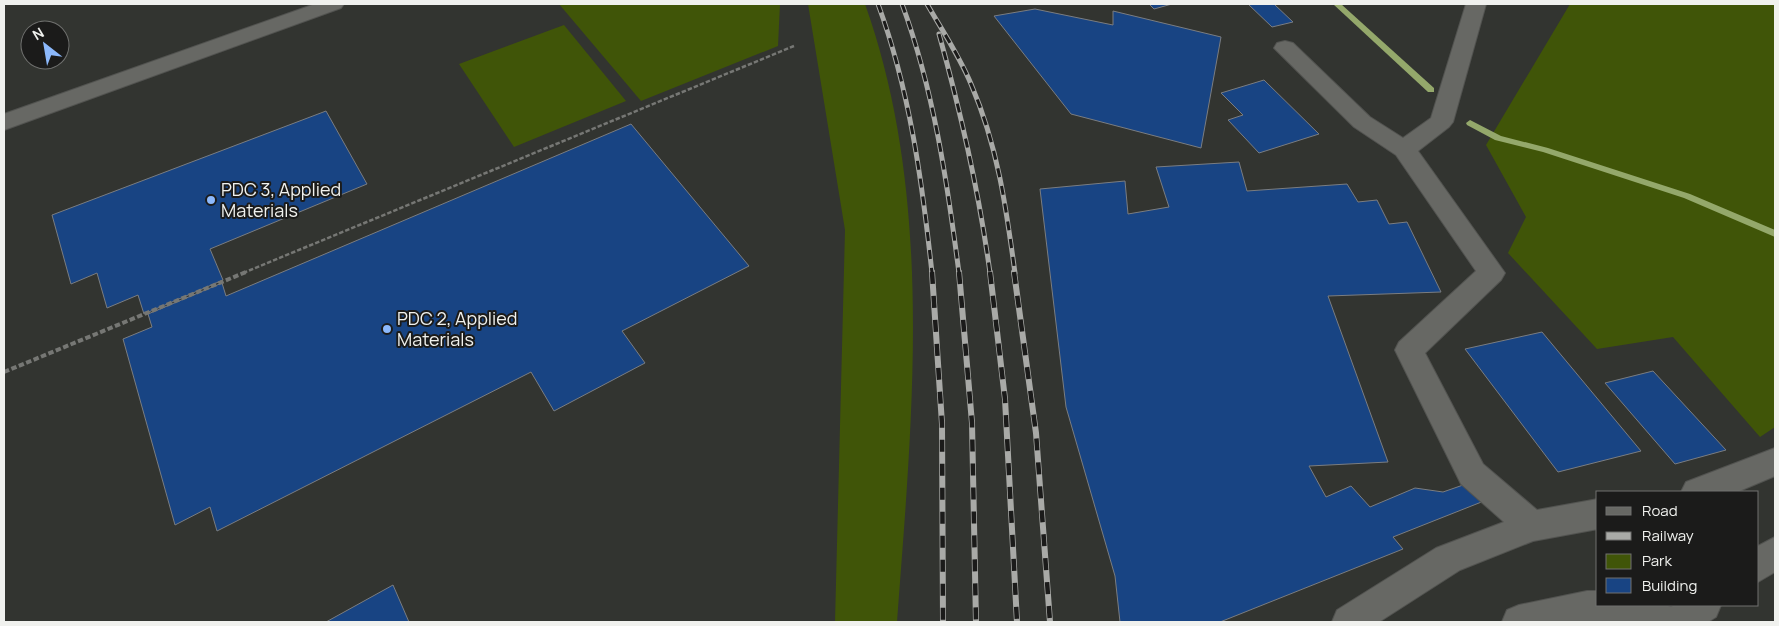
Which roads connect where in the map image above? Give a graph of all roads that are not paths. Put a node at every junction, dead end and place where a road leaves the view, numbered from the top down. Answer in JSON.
{"nodes":[{"id":1,"x":334,"y":4,"type":"edge"},
{"id":2,"x":1476,"y":4,"type":"edge"},
{"id":3,"x":1285,"y":48,"type":"dead end"},
{"id":4,"x":4,"y":122,"type":"edge"},
{"id":5,"x":1404,"y":149,"type":"junction"},
{"id":6,"x":1775,"y":462,"type":"edge"},
{"id":7,"x":1701,"y":491,"type":"edge"},
{"id":8,"x":1596,"y":514,"type":"edge"},
{"id":9,"x":1532,"y":526,"type":"junction"},
{"id":10,"x":1775,"y":552,"type":"edge"},
{"id":11,"x":1759,"y":565,"type":"edge"},
{"id":12,"x":1703,"y":606,"type":"edge"},
{"id":13,"x":1349,"y":622,"type":"edge"},
{"id":14,"x":1519,"y":622,"type":"edge"},
{"id":15,"x":1664,"y":622,"type":"edge"},
{"id":16,"x":1679,"y":622,"type":"edge"}],
"edges":[{"from":1,"to":4,"type":"street"},
{"from":2,"to":5,"type":"street"},
{"from":3,"to":5,"type":"street"},
{"from":5,"to":9,"type":"street"},
{"from":6,"to":7,"type":"street"},
{"from":8,"to":9,"type":"street"},
{"from":9,"to":13,"type":"street"},
{"from":10,"to":11,"type":"street"},
{"from":12,"to":16,"type":"street"},
{"from":14,"to":15,"type":"street"}]}
